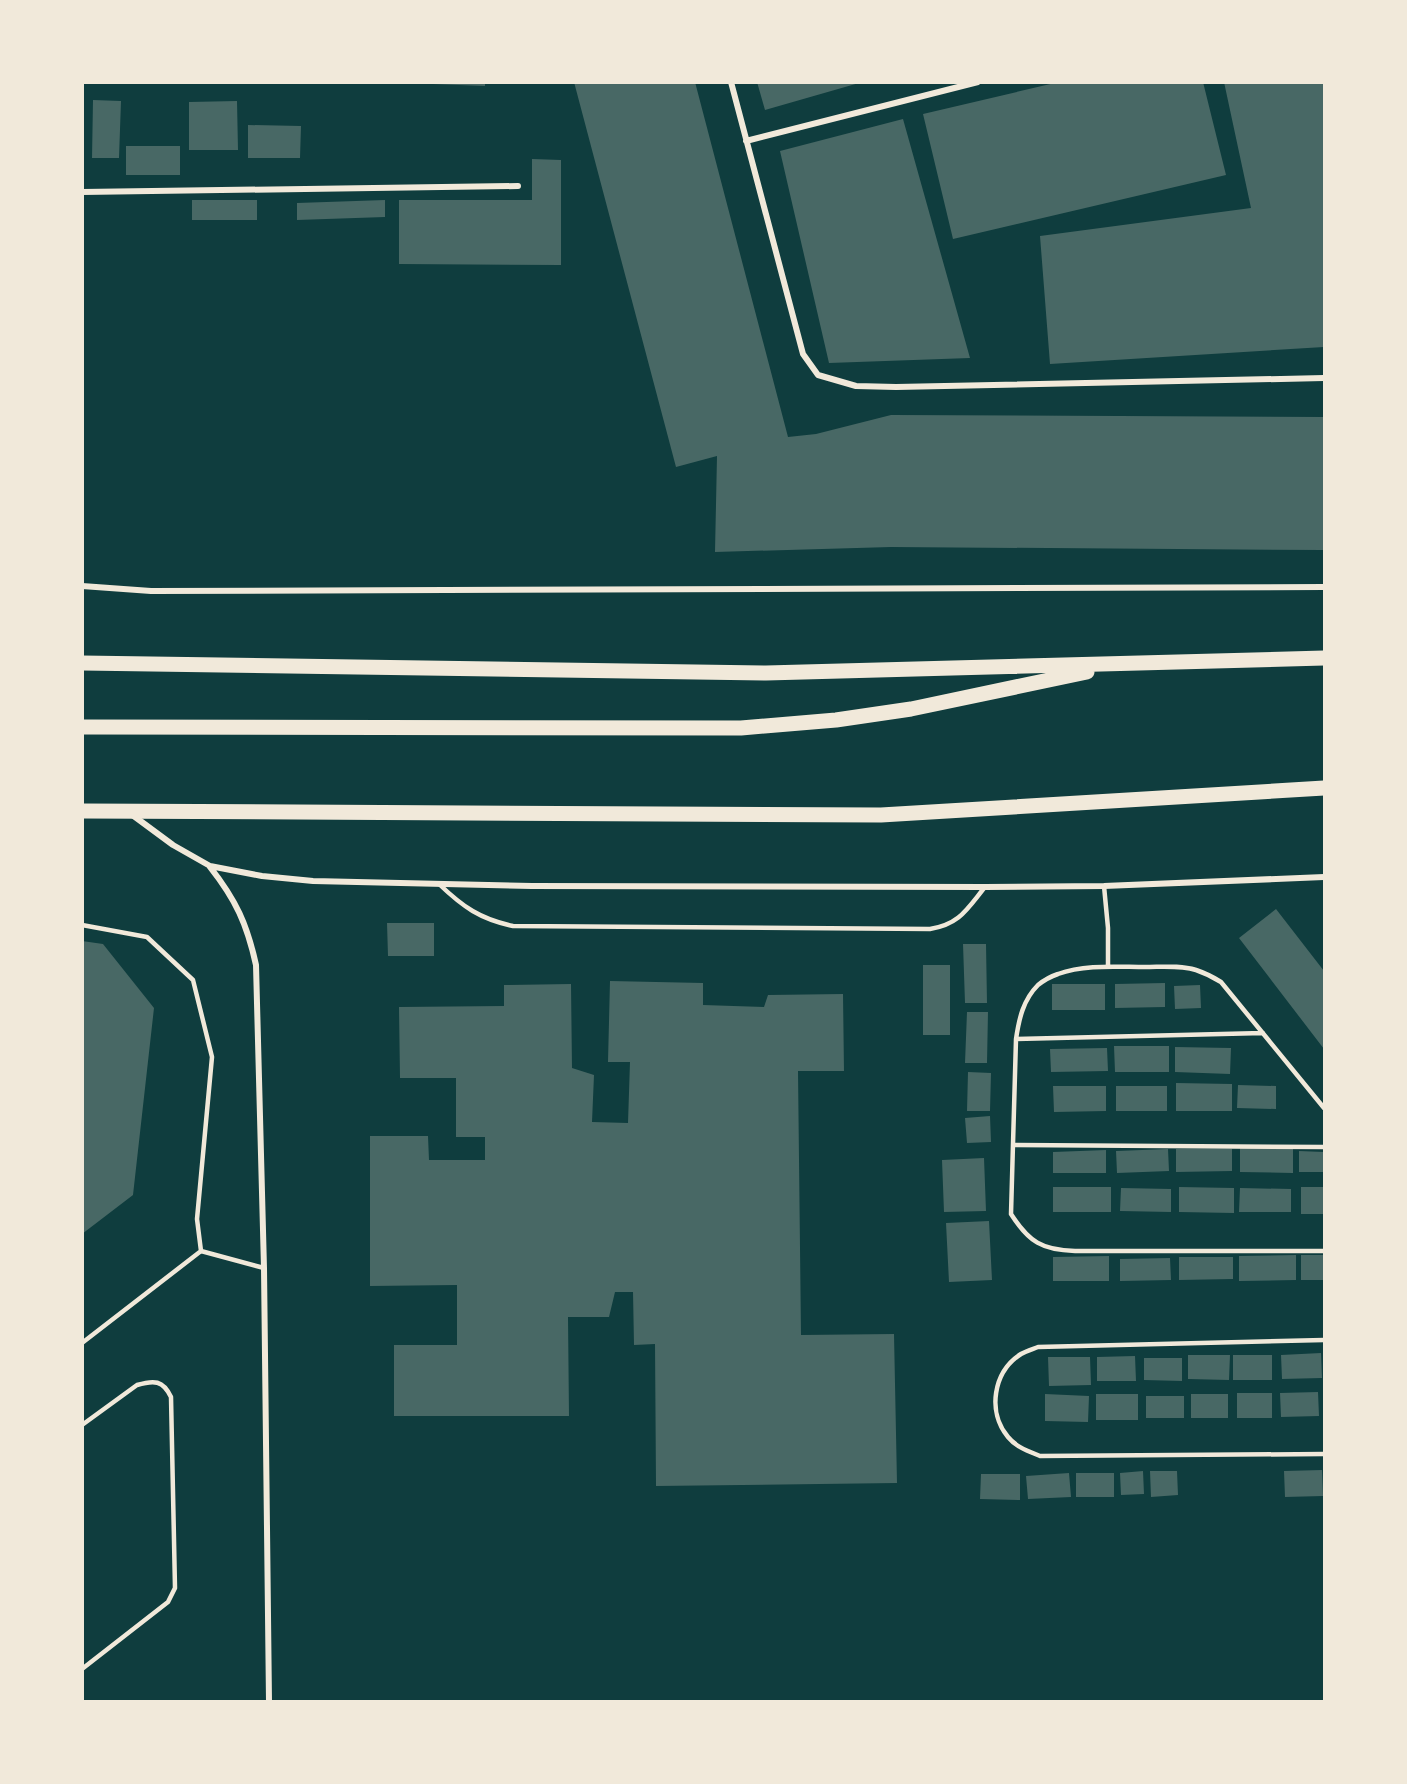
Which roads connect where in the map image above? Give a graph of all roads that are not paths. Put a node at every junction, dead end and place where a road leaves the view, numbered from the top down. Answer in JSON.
{"nodes":[{"id":1,"x":730,"y":82,"type":"edge"},
{"id":2,"x":978,"y":82,"type":"edge"},
{"id":3,"x":746,"y":141,"type":"junction"},
{"id":4,"x":518,"y":186,"type":"dead end"},
{"id":5,"x":82,"y":192,"type":"edge"},
{"id":6,"x":1324,"y":378,"type":"edge"},
{"id":7,"x":82,"y":586,"type":"edge"},
{"id":8,"x":1324,"y":586,"type":"edge"},
{"id":9,"x":1324,"y":658,"type":"edge"},
{"id":10,"x":82,"y":663,"type":"edge"},
{"id":11,"x":1122,"y":664,"type":"junction"},
{"id":12,"x":82,"y":727,"type":"edge"},
{"id":13,"x":1324,"y":788,"type":"edge"},
{"id":14,"x":82,"y":811,"type":"edge"},
{"id":15,"x":128,"y":812,"type":"junction"},
{"id":16,"x":210,"y":866,"type":"junction"},
{"id":17,"x":1324,"y":877,"type":"edge"},
{"id":18,"x":439,"y":884,"type":"junction"},
{"id":19,"x":1104,"y":886,"type":"junction"},
{"id":20,"x":985,"y":887,"type":"junction"},
{"id":21,"x":82,"y":925,"type":"edge"},
{"id":22,"x":1108,"y":967,"type":"junction"},
{"id":23,"x":1263,"y":1033,"type":"junction"},
{"id":24,"x":1016,"y":1039,"type":"junction"},
{"id":25,"x":1324,"y":1108,"type":"edge"},
{"id":26,"x":1013,"y":1145,"type":"junction"},
{"id":27,"x":1324,"y":1147,"type":"edge"},
{"id":28,"x":201,"y":1251,"type":"junction"},
{"id":29,"x":1324,"y":1251,"type":"edge"},
{"id":30,"x":264,"y":1268,"type":"junction"},
{"id":31,"x":1324,"y":1341,"type":"edge"},
{"id":32,"x":82,"y":1343,"type":"edge"},
{"id":33,"x":82,"y":1425,"type":"edge"},
{"id":34,"x":1324,"y":1454,"type":"edge"},
{"id":35,"x":82,"y":1669,"type":"edge"},
{"id":36,"x":269,"y":1701,"type":"edge"}],
"edges":[{"from":1,"to":3,"type":"street"},
{"from":2,"to":3,"type":"street"},
{"from":3,"to":6,"type":"street"},
{"from":4,"to":5,"type":"street"},
{"from":7,"to":8,"type":"street"},
{"from":9,"to":11,"type":"main road"},
{"from":10,"to":11,"type":"main road"},
{"from":11,"to":12,"type":"main road"},
{"from":13,"to":15,"type":"main road"},
{"from":14,"to":15,"type":"main road"},
{"from":15,"to":16,"type":"street"},
{"from":16,"to":18,"type":"street"},
{"from":16,"to":30,"type":"street"},
{"from":17,"to":19,"type":"street"},
{"from":18,"to":20,"type":"street"},
{"from":18,"to":20,"type":"lane"},
{"from":19,"to":20,"type":"street"},
{"from":19,"to":22,"type":"lane"},
{"from":21,"to":28,"type":"lane"},
{"from":22,"to":23,"type":"lane"},
{"from":22,"to":24,"type":"lane"},
{"from":23,"to":24,"type":"lane"},
{"from":23,"to":25,"type":"lane"},
{"from":24,"to":26,"type":"lane"},
{"from":26,"to":27,"type":"lane"},
{"from":26,"to":29,"type":"lane"},
{"from":28,"to":30,"type":"lane"},
{"from":28,"to":32,"type":"lane"},
{"from":30,"to":36,"type":"street"},
{"from":31,"to":34,"type":"lane"},
{"from":33,"to":35,"type":"lane"}]}
